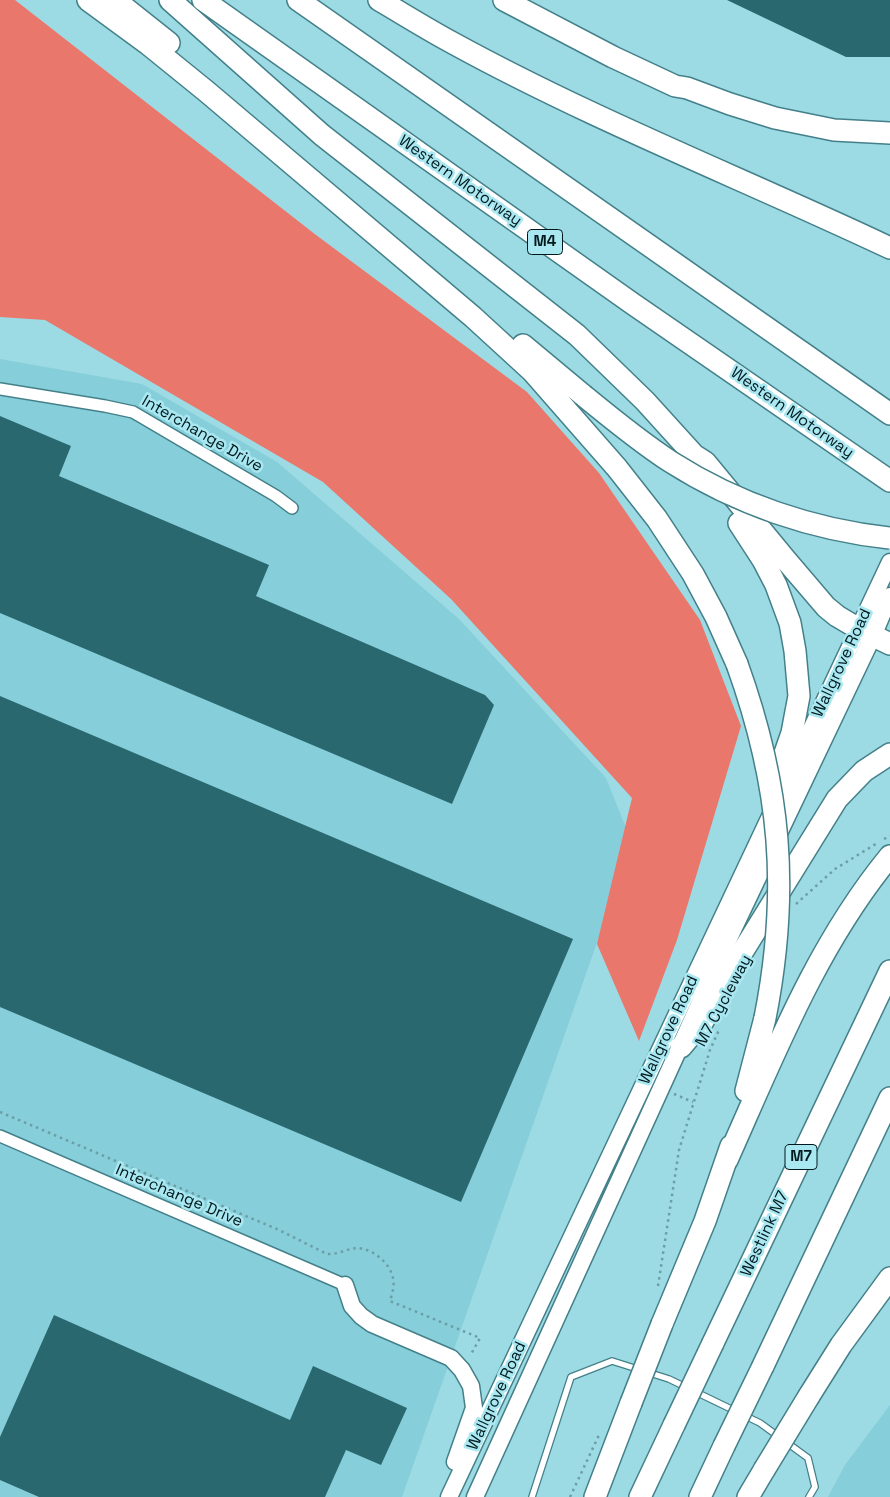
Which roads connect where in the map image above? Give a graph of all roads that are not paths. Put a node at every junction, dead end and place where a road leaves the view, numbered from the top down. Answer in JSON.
{"nodes":[{"id":1,"x":88,"y":0,"type":"edge"},
{"id":2,"x":115,"y":0,"type":"edge"},
{"id":3,"x":170,"y":0,"type":"edge"},
{"id":4,"x":203,"y":0,"type":"edge"},
{"id":5,"x":298,"y":0,"type":"edge"},
{"id":6,"x":379,"y":0,"type":"edge"},
{"id":7,"x":504,"y":0,"type":"edge"},
{"id":8,"x":675,"y":86,"type":"junction"},
{"id":9,"x":890,"y":133,"type":"edge"},
{"id":10,"x":890,"y":148,"type":"edge"},
{"id":11,"x":845,"y":227,"type":"junction"},
{"id":12,"x":890,"y":231,"type":"edge"},
{"id":13,"x":890,"y":248,"type":"edge"},
{"id":14,"x":0,"y":389,"type":"edge"},
{"id":15,"x":890,"y":414,"type":"edge"},
{"id":16,"x":694,"y":455,"type":"junction"},
{"id":17,"x":890,"y":481,"type":"edge"},
{"id":18,"x":292,"y":508,"type":"dead end"},
{"id":19,"x":890,"y":538,"type":"edge"},
{"id":20,"x":890,"y":562,"type":"edge"},
{"id":21,"x":890,"y":596,"type":"edge"},
{"id":22,"x":874,"y":636,"type":"edge"},
{"id":23,"x":890,"y":754,"type":"edge"},
{"id":24,"x":787,"y":779,"type":"junction"},
{"id":25,"x":890,"y":856,"type":"edge"},
{"id":26,"x":890,"y":971,"type":"edge"},
{"id":27,"x":681,"y":1047,"type":"junction"},
{"id":28,"x":890,"y":1098,"type":"edge"},
{"id":29,"x":0,"y":1136,"type":"edge"},
{"id":30,"x":727,"y":1160,"type":"junction"},
{"id":31,"x":890,"y":1278,"type":"edge"},
{"id":32,"x":345,"y":1285,"type":"joint"},
{"id":33,"x":442,"y":1497,"type":"edge"},
{"id":34,"x":449,"y":1497,"type":"edge"},
{"id":35,"x":475,"y":1497,"type":"edge"},
{"id":36,"x":532,"y":1497,"type":"edge"},
{"id":37,"x":595,"y":1497,"type":"edge"},
{"id":38,"x":640,"y":1497,"type":"edge"},
{"id":39,"x":700,"y":1497,"type":"edge"},
{"id":40,"x":748,"y":1497,"type":"edge"},
{"id":41,"x":808,"y":1497,"type":"edge"}],
"edges":[{"from":1,"to":30,"type":"highway","bridge":true},
{"from":2,"to":19,"type":"highway","bridge":true},
{"from":3,"to":16,"type":"highway"},
{"from":4,"to":17,"type":"highway","name":"Western Motorway","number":"M4"},
{"from":5,"to":15,"type":"highway"},
{"from":6,"to":11,"type":"highway"},
{"from":7,"to":8,"type":"highway"},
{"from":8,"to":9,"type":"highway"},
{"from":8,"to":10,"type":"highway"},
{"from":11,"to":12,"type":"highway"},
{"from":11,"to":13,"type":"highway"},
{"from":14,"to":18,"type":"street","name":"Interchange Drive"},
{"from":16,"to":22,"type":"highway"},
{"from":16,"to":24,"type":"highway"},
{"from":20,"to":22,"type":"main road","name":"Wallgrove Road"},
{"from":21,"to":22,"type":"main road","name":"Wallgrove Road"},
{"from":22,"to":24,"type":"main road","name":"Wallgrove Road"},
{"from":22,"to":27,"type":"main road","name":"Wallgrove Road"},
{"from":23,"to":27,"type":"highway"},
{"from":24,"to":34,"type":"main road","name":"Wallgrove Road"},
{"from":25,"to":30,"type":"highway"},
{"from":26,"to":38,"type":"highway","name":"Westlink M7","number":"M7","bridge":true},
{"from":27,"to":35,"type":"main road","name":"Wallgrove Road"},
{"from":28,"to":39,"type":"highway","bridge":true},
{"from":29,"to":32,"type":"street","name":"Interchange Drive"},
{"from":30,"to":37,"type":"highway","bridge":true},
{"from":31,"to":40,"type":"highway","bridge":true},
{"from":32,"to":33,"type":"main road"},
{"from":36,"to":41,"type":"lane"}]}
